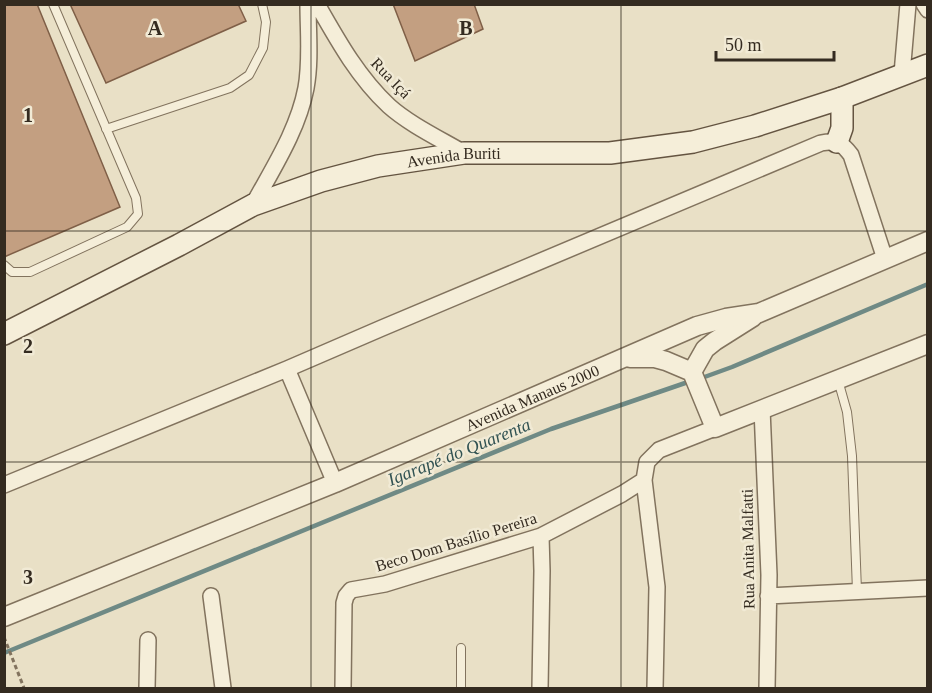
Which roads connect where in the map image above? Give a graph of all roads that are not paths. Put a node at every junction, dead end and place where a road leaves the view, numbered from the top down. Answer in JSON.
{"nodes":[{"id":1,"x":53,"y":4,"type":"edge"},
{"id":2,"x":262,"y":4,"type":"edge"},
{"id":3,"x":308,"y":4,"type":"edge"},
{"id":4,"x":317,"y":4,"type":"edge"},
{"id":5,"x":908,"y":4,"type":"edge"},
{"id":6,"x":924,"y":4,"type":"edge"},
{"id":7,"x":927,"y":10,"type":"edge"},
{"id":8,"x":927,"y":64,"type":"edge"},
{"id":9,"x":902,"y":74,"type":"junction"},
{"id":10,"x":842,"y":98,"type":"junction"},
{"id":11,"x":106,"y":129,"type":"junction"},
{"id":12,"x":837,"y":142,"type":"junction"},
{"id":13,"x":464,"y":153,"type":"junction"},
{"id":14,"x":253,"y":206,"type":"junction"},
{"id":15,"x":927,"y":241,"type":"edge"},
{"id":16,"x":885,"y":259,"type":"junction"},
{"id":17,"x":4,"y":265,"type":"edge"},
{"id":18,"x":759,"y":312,"type":"junction"},
{"id":19,"x":4,"y":334,"type":"edge"},
{"id":20,"x":927,"y":344,"type":"edge"},
{"id":21,"x":623,"y":358,"type":"junction"},
{"id":22,"x":287,"y":369,"type":"junction"},
{"id":23,"x":693,"y":375,"type":"junction"},
{"id":24,"x":838,"y":380,"type":"junction"},
{"id":25,"x":762,"y":409,"type":"junction"},
{"id":26,"x":711,"y":420,"type":"junction"},
{"id":27,"x":644,"y":480,"type":"junction"},
{"id":28,"x":335,"y":483,"type":"junction"},
{"id":29,"x":4,"y":485,"type":"edge"},
{"id":30,"x":541,"y":536,"type":"junction"},
{"id":31,"x":927,"y":588,"type":"edge"},
{"id":32,"x":856,"y":591,"type":"junction"},
{"id":33,"x":212,"y":596,"type":"dead end"},
{"id":34,"x":768,"y":596,"type":"junction"},
{"id":35,"x":4,"y":617,"type":"edge"},
{"id":36,"x":148,"y":640,"type":"dead end"},
{"id":37,"x":461,"y":648,"type":"dead end"},
{"id":38,"x":147,"y":688,"type":"edge"},
{"id":39,"x":223,"y":688,"type":"edge"},
{"id":40,"x":344,"y":688,"type":"edge"},
{"id":41,"x":460,"y":688,"type":"edge"},
{"id":42,"x":540,"y":688,"type":"edge"},
{"id":43,"x":655,"y":688,"type":"edge"},
{"id":44,"x":767,"y":688,"type":"edge"}],
"edges":[{"from":1,"to":11,"type":"lane"},
{"from":2,"to":11,"type":"lane"},
{"from":3,"to":14,"type":"street"},
{"from":4,"to":13,"type":"street","name":"Rua Içá"},
{"from":5,"to":9,"type":"street"},
{"from":6,"to":7,"type":"street"},
{"from":8,"to":9,"type":"main road","name":"Avenida Buriti"},
{"from":9,"to":10,"type":"main road","name":"Avenida Buriti"},
{"from":10,"to":12,"type":"main road"},
{"from":10,"to":13,"type":"main road","name":"Avenida Buriti"},
{"from":11,"to":17,"type":"lane"},
{"from":12,"to":16,"type":"street"},
{"from":12,"to":22,"type":"street"},
{"from":13,"to":14,"type":"main road","name":"Avenida Buriti"},
{"from":14,"to":19,"type":"main road","name":"Avenida Buriti"},
{"from":15,"to":16,"type":"street","name":"Avenida Manaus 2000"},
{"from":16,"to":18,"type":"street","name":"Avenida Manaus 2000"},
{"from":18,"to":21,"type":"street","name":"Avenida Manaus 2000"},
{"from":18,"to":23,"type":"street"},
{"from":20,"to":24,"type":"street"},
{"from":21,"to":23,"type":"street"},
{"from":21,"to":28,"type":"street","name":"Avenida Manaus 2000"},
{"from":22,"to":28,"type":"street"},
{"from":22,"to":29,"type":"street"},
{"from":23,"to":26,"type":"street"},
{"from":24,"to":25,"type":"street"},
{"from":24,"to":32,"type":"lane"},
{"from":25,"to":26,"type":"street"},
{"from":25,"to":34,"type":"street","name":"Rua Anita Malfatti"},
{"from":26,"to":27,"type":"street"},
{"from":27,"to":30,"type":"street","name":"Beco Dom Basílio Pereira"},
{"from":27,"to":43,"type":"street"},
{"from":28,"to":35,"type":"street","name":"Avenida Manaus 2000"},
{"from":30,"to":40,"type":"street","name":"Beco Dom Basílio Pereira"},
{"from":30,"to":42,"type":"street"},
{"from":31,"to":32,"type":"street"},
{"from":32,"to":34,"type":"street"},
{"from":33,"to":39,"type":"street"},
{"from":34,"to":44,"type":"street","name":"Rua Anita Malfatti"},
{"from":36,"to":38,"type":"street"},
{"from":37,"to":41,"type":"lane"}]}
